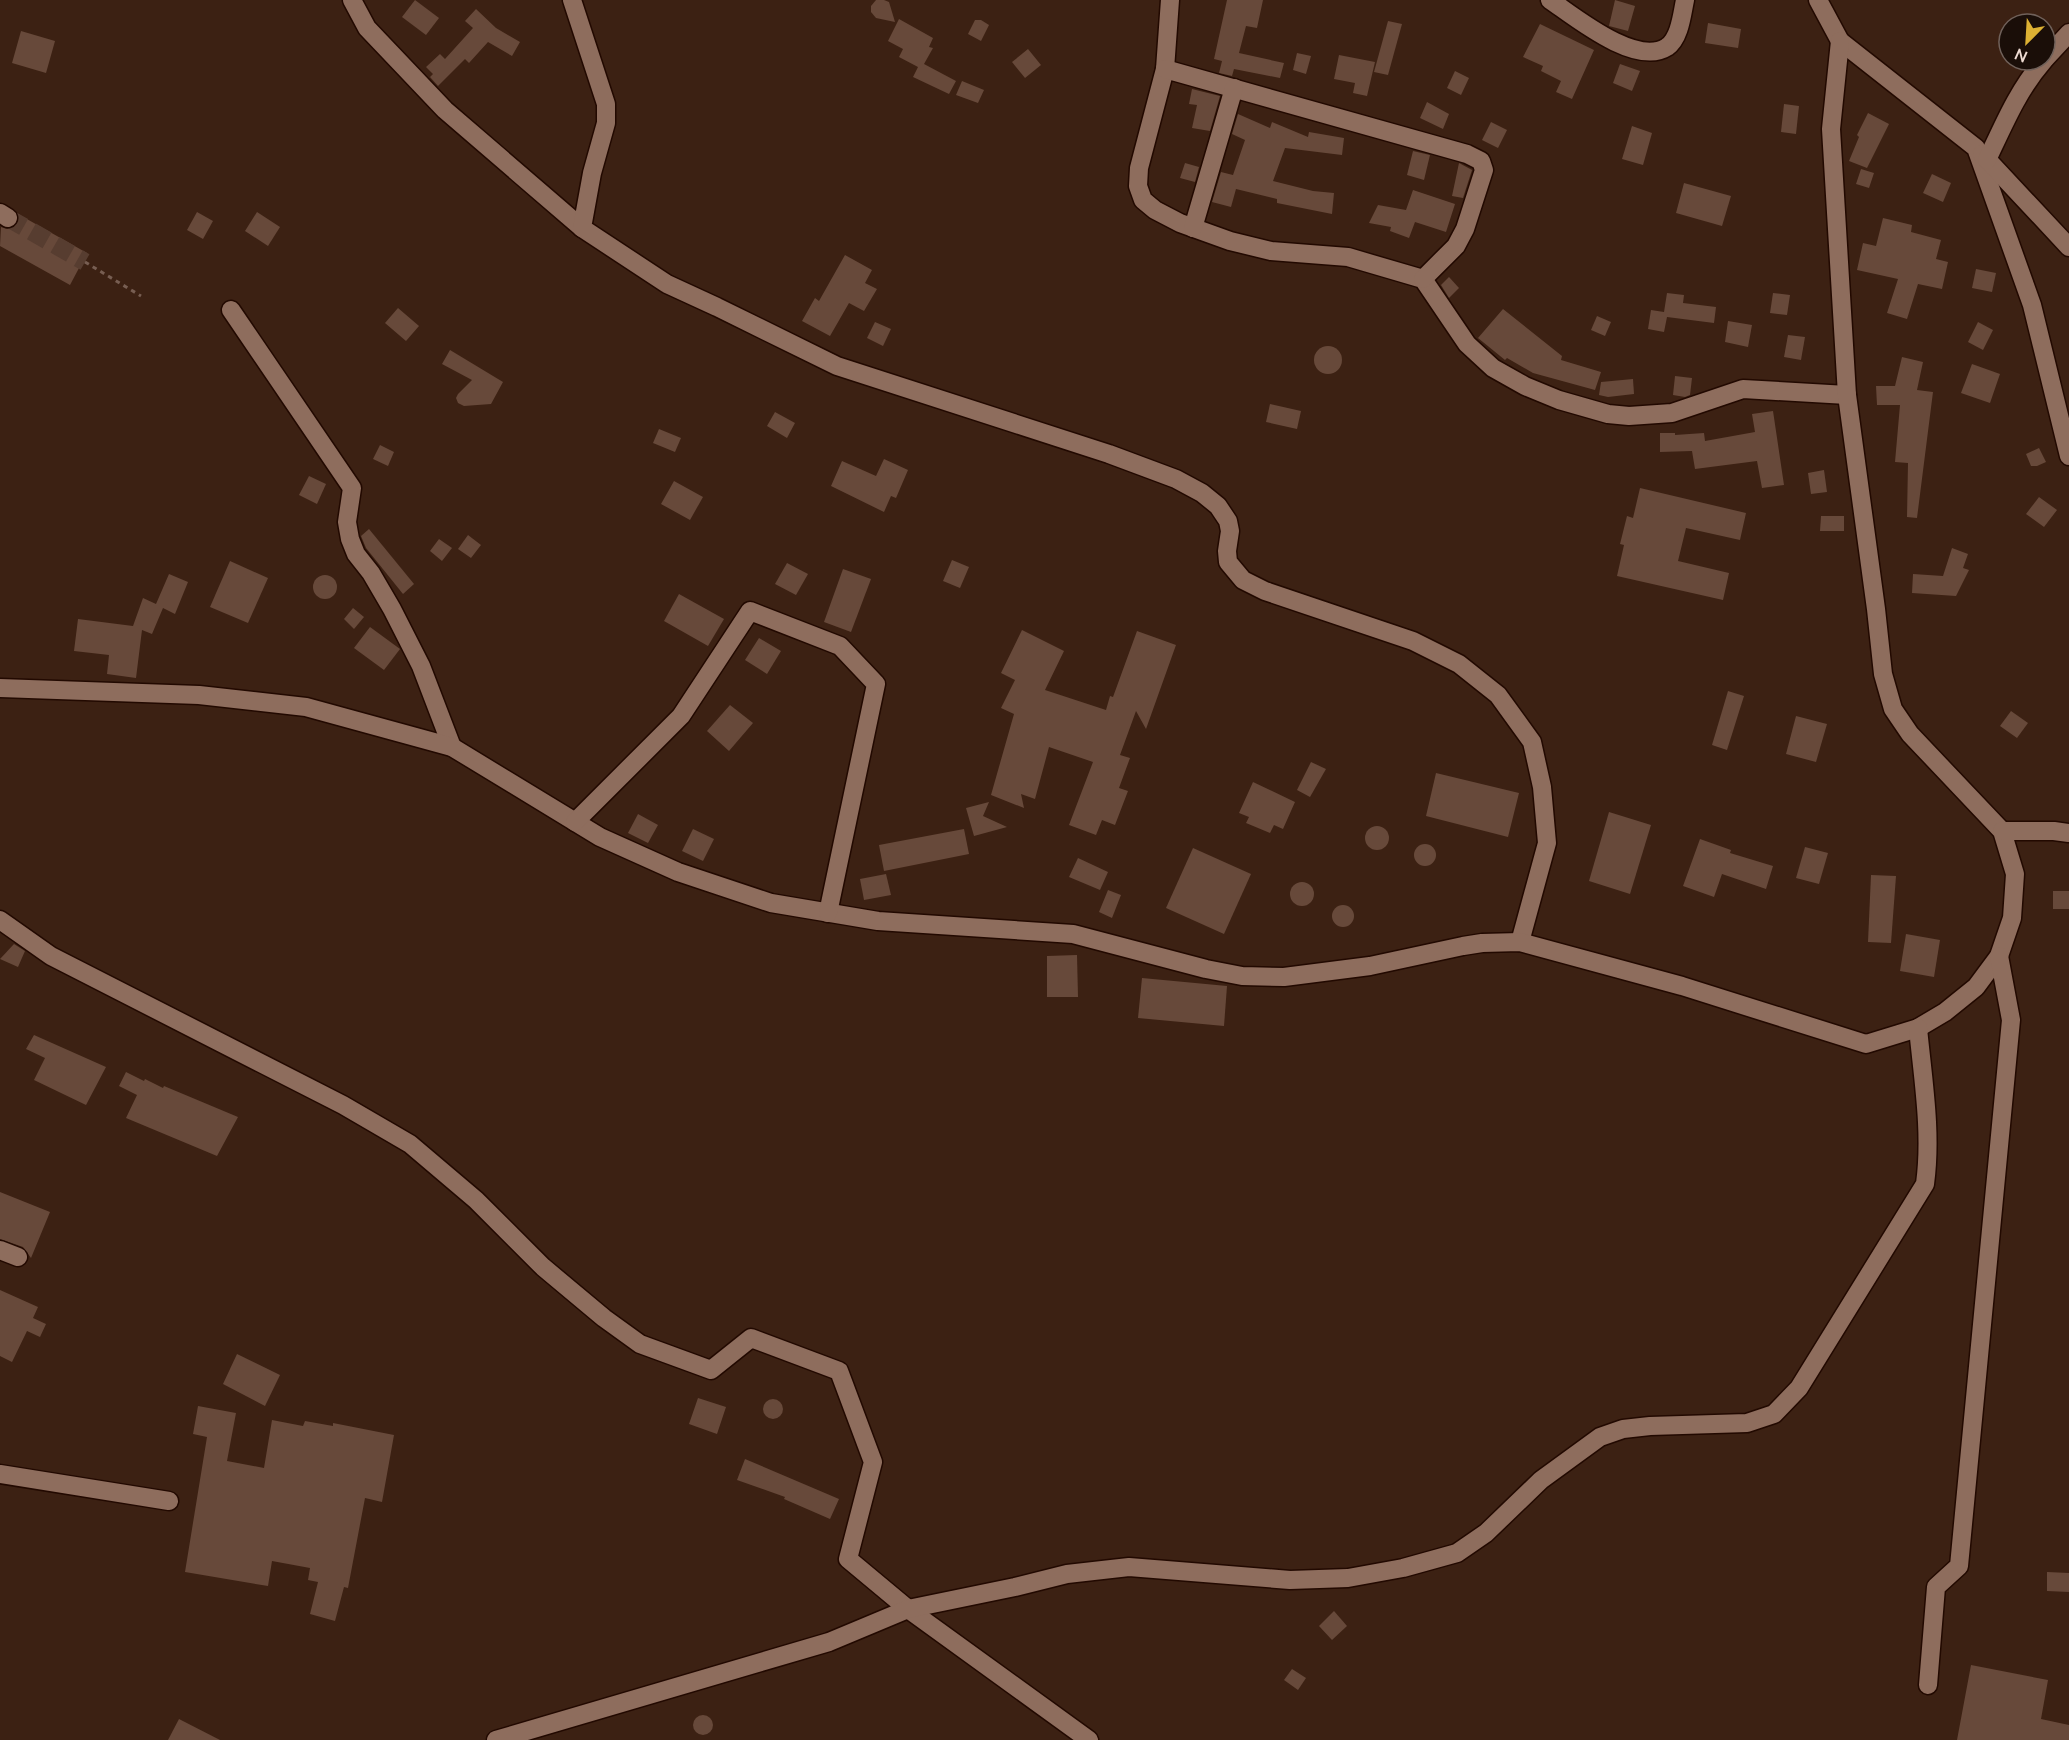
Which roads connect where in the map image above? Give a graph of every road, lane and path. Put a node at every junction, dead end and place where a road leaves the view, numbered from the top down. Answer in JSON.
{"nodes":[{"id":1,"x":352,"y":0,"type":"edge"},
{"id":2,"x":572,"y":0,"type":"edge"},
{"id":3,"x":1170,"y":0,"type":"edge"},
{"id":4,"x":1550,"y":0,"type":"edge"},
{"id":5,"x":1685,"y":0,"type":"edge"},
{"id":6,"x":1818,"y":0,"type":"edge"},
{"id":7,"x":2069,"y":33,"type":"edge"},
{"id":8,"x":1840,"y":41,"type":"junction"},
{"id":9,"x":2057,"y":45,"type":"edge"},
{"id":10,"x":1165,"y":69,"type":"junction"},
{"id":11,"x":2034,"y":72,"type":"edge"},
{"id":12,"x":1234,"y":88,"type":"junction"},
{"id":13,"x":1982,"y":154,"type":"junction"},
{"id":14,"x":582,"y":228,"type":"junction"},
{"id":15,"x":1193,"y":228,"type":"junction"},
{"id":16,"x":2069,"y":247,"type":"edge"},
{"id":17,"x":85,"y":262,"type":"tunnel mouth"},
{"id":18,"x":1423,"y":279,"type":"junction"},
{"id":19,"x":141,"y":296,"type":"dead end"},
{"id":20,"x":231,"y":310,"type":"dead end"},
{"id":21,"x":1847,"y":395,"type":"junction"},
{"id":22,"x":2069,"y":456,"type":"edge"},
{"id":23,"x":0,"y":688,"type":"edge"},
{"id":24,"x":452,"y":747,"type":"junction"},
{"id":25,"x":575,"y":822,"type":"junction"},
{"id":26,"x":2002,"y":831,"type":"junction"},
{"id":27,"x":2069,"y":833,"type":"edge"},
{"id":28,"x":828,"y":913,"type":"junction"},
{"id":29,"x":0,"y":920,"type":"edge"},
{"id":30,"x":1520,"y":942,"type":"junction"},
{"id":31,"x":1999,"y":956,"type":"junction"},
{"id":32,"x":1918,"y":1028,"type":"junction"},
{"id":33,"x":0,"y":1250,"type":"edge"},
{"id":34,"x":18,"y":1257,"type":"dead end"},
{"id":35,"x":0,"y":1474,"type":"edge"},
{"id":36,"x":169,"y":1501,"type":"dead end"},
{"id":37,"x":909,"y":1609,"type":"junction"},
{"id":38,"x":1928,"y":1685,"type":"dead end"},
{"id":39,"x":1070,"y":1734,"type":"edge"},
{"id":40,"x":496,"y":1740,"type":"edge"},
{"id":41,"x":1089,"y":1740,"type":"edge"}],
"edges":[{"from":1,"to":14,"type":"street"},
{"from":2,"to":14,"type":"street"},
{"from":3,"to":10,"type":"street"},
{"from":4,"to":5,"type":"street"},
{"from":6,"to":8,"type":"street"},
{"from":7,"to":9,"type":"street"},
{"from":8,"to":13,"type":"street"},
{"from":8,"to":21,"type":"street"},
{"from":10,"to":12,"type":"street"},
{"from":10,"to":15,"type":"street"},
{"from":11,"to":13,"type":"street"},
{"from":12,"to":15,"type":"street"},
{"from":12,"to":18,"type":"street"},
{"from":13,"to":16,"type":"street"},
{"from":13,"to":22,"type":"street"},
{"from":14,"to":30,"type":"street"},
{"from":15,"to":18,"type":"street"},
{"from":17,"to":19,"type":"path"},
{"from":18,"to":21,"type":"street"},
{"from":20,"to":24,"type":"street"},
{"from":21,"to":26,"type":"street"},
{"from":23,"to":24,"type":"street"},
{"from":24,"to":25,"type":"street"},
{"from":25,"to":28,"type":"street"},
{"from":25,"to":28,"type":"street"},
{"from":26,"to":27,"type":"street"},
{"from":26,"to":31,"type":"street"},
{"from":28,"to":30,"type":"street"},
{"from":29,"to":37,"type":"street"},
{"from":30,"to":32,"type":"street"},
{"from":31,"to":32,"type":"street"},
{"from":31,"to":38,"type":"street"},
{"from":32,"to":37,"type":"street"},
{"from":33,"to":34,"type":"street"},
{"from":35,"to":36,"type":"street"},
{"from":37,"to":39,"type":"street"},
{"from":37,"to":40,"type":"street"},
{"from":39,"to":41,"type":"street"}]}
